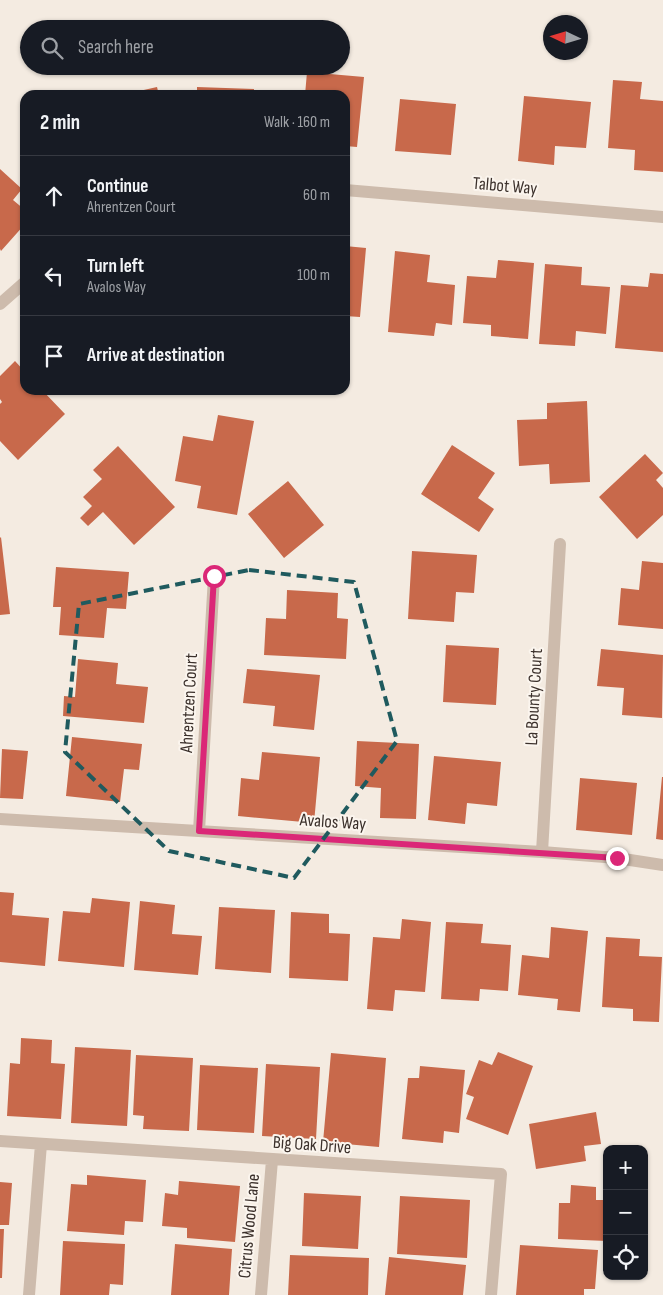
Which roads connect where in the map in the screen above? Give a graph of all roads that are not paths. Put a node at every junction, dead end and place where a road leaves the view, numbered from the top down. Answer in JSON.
{"nodes":[{"id":1,"x":350,"y":190,"type":"edge"},
{"id":2,"x":663,"y":217,"type":"edge"},
{"id":3,"x":20,"y":286,"type":"edge"},
{"id":4,"x":0,"y":304,"type":"edge"},
{"id":5,"x":560,"y":544,"type":"dead end"},
{"id":6,"x":214,"y":576,"type":"dead end"},
{"id":7,"x":0,"y":819,"type":"edge"},
{"id":8,"x":199,"y":831,"type":"junction"},
{"id":9,"x":542,"y":852,"type":"junction"},
{"id":10,"x":663,"y":865,"type":"edge"},
{"id":11,"x":0,"y":1141,"type":"edge"},
{"id":12,"x":41,"y":1144,"type":"junction"},
{"id":13,"x":272,"y":1160,"type":"junction"},
{"id":14,"x":29,"y":1295,"type":"edge"},
{"id":15,"x":261,"y":1295,"type":"edge"},
{"id":16,"x":491,"y":1295,"type":"edge"}],
"edges":[{"from":1,"to":2,"type":"street","name":"Talbot Way"},
{"from":3,"to":4,"type":"street"},
{"from":5,"to":9,"type":"street","name":"La Bounty Court"},
{"from":6,"to":8,"type":"street","name":"Ahrentzen Court"},
{"from":7,"to":8,"type":"street","name":"Avalos Way"},
{"from":8,"to":9,"type":"street","name":"Avalos Way"},
{"from":9,"to":10,"type":"street","name":"Avalos Way"},
{"from":11,"to":12,"type":"street","name":"Big Oak Drive"},
{"from":12,"to":13,"type":"street","name":"Big Oak Drive"},
{"from":12,"to":14,"type":"street"},
{"from":13,"to":15,"type":"street","name":"Citrus Wood Lane"},
{"from":13,"to":16,"type":"street","name":"Big Oak Drive"}]}
